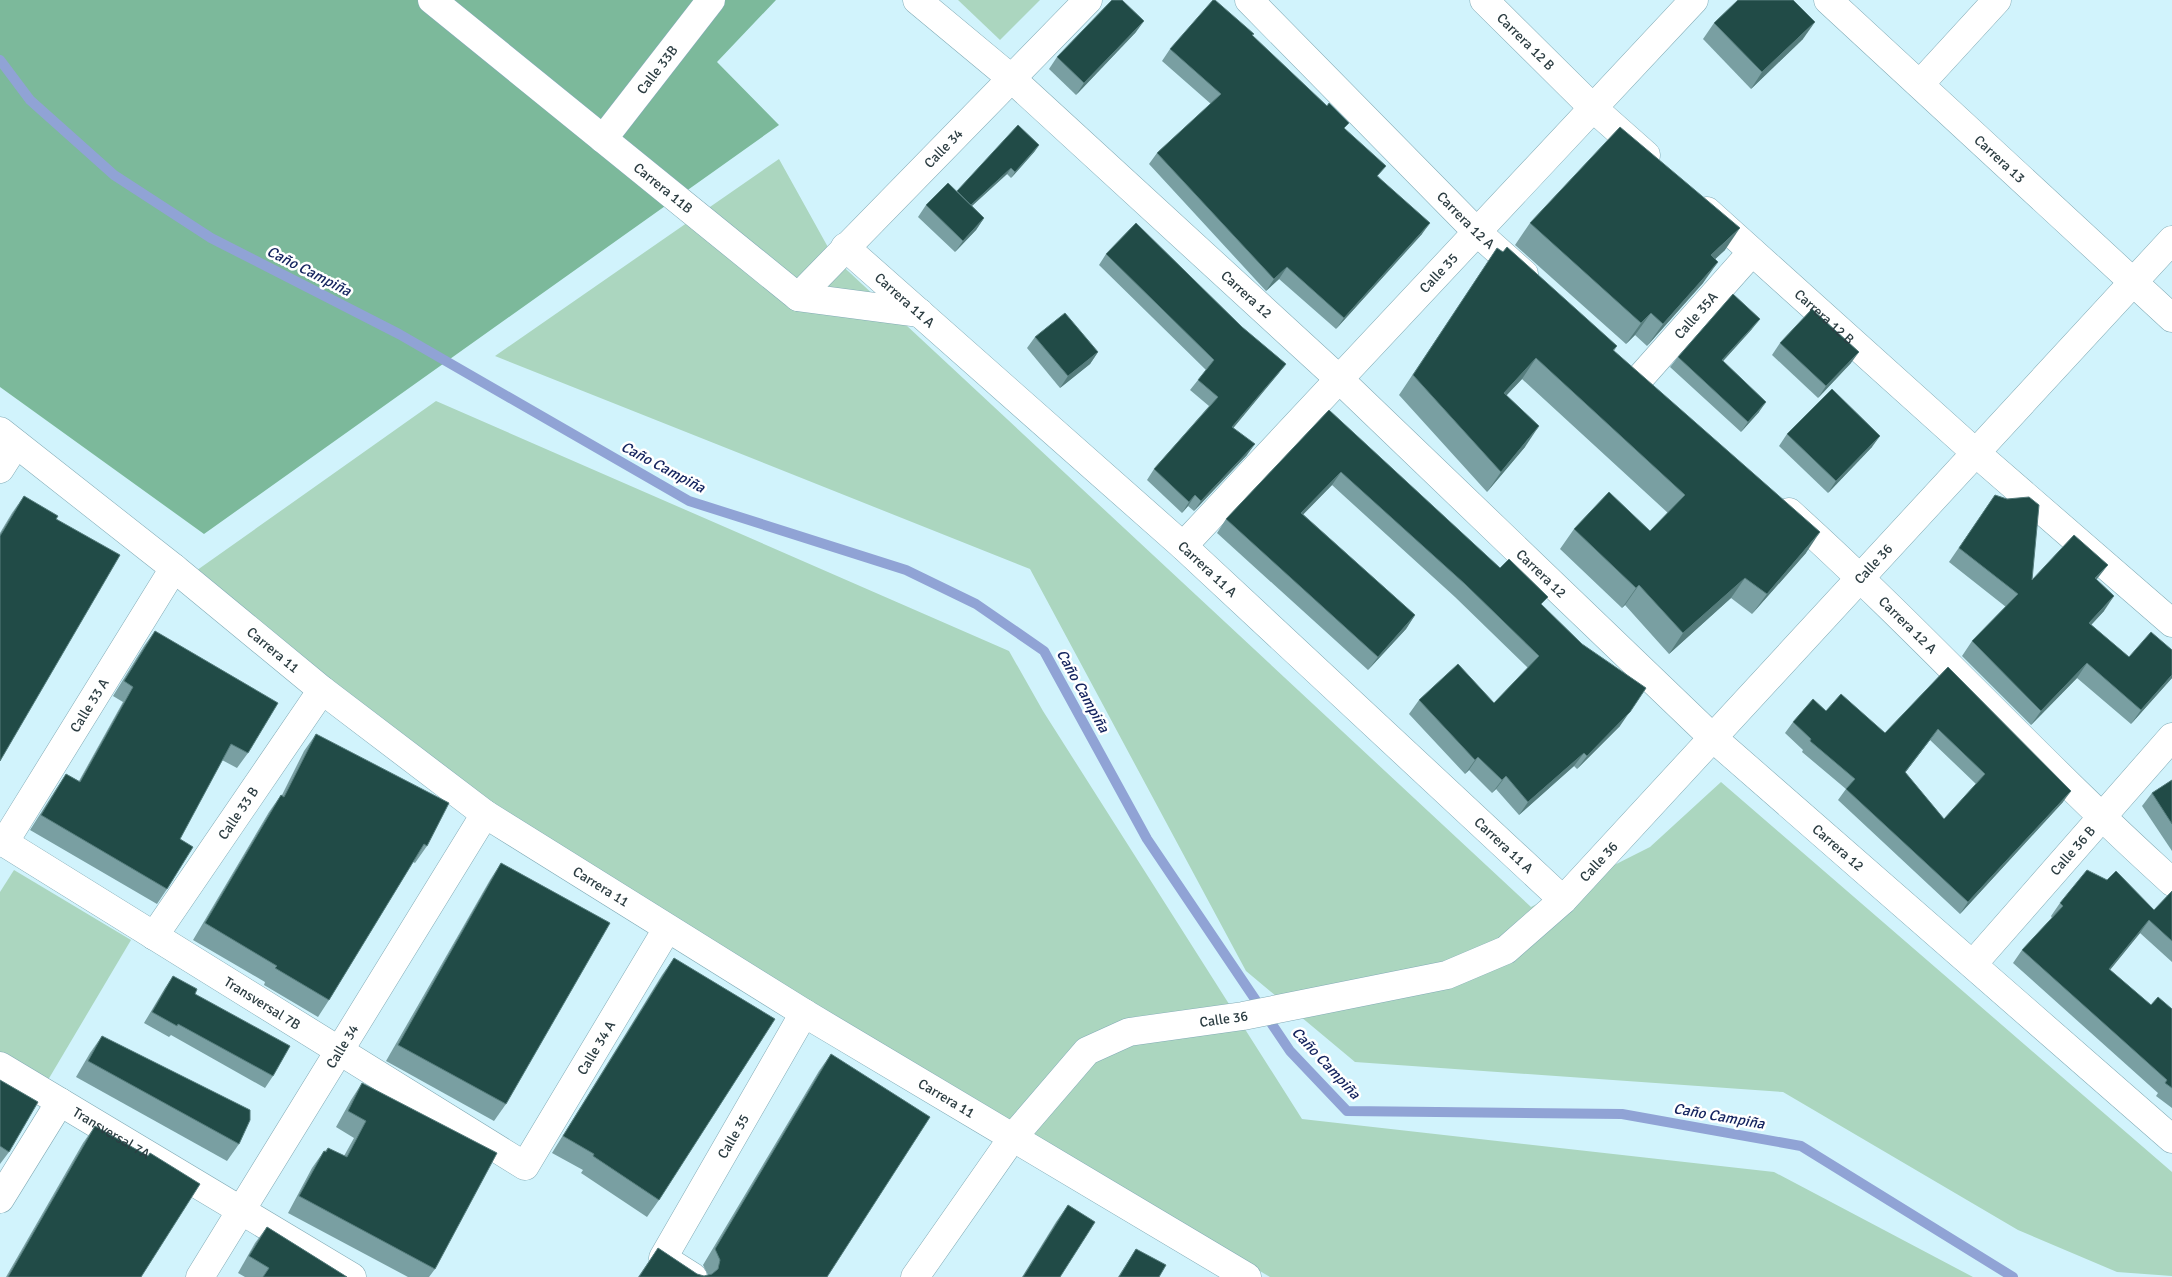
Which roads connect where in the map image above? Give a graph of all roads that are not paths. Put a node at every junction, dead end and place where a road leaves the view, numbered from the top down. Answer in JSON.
{"nodes":[{"id":1,"x":432,"y":0,"type":"edge"},
{"id":2,"x":711,"y":0,"type":"edge"},
{"id":3,"x":917,"y":0,"type":"edge"},
{"id":4,"x":1088,"y":0,"type":"edge"},
{"id":5,"x":1249,"y":0,"type":"edge"},
{"id":6,"x":1484,"y":0,"type":"edge"},
{"id":7,"x":1694,"y":0,"type":"edge"},
{"id":8,"x":1828,"y":0,"type":"edge"},
{"id":9,"x":1997,"y":0,"type":"edge"},
{"id":10,"x":1012,"y":79,"type":"junction"},
{"id":11,"x":1920,"y":84,"type":"junction"},
{"id":12,"x":1593,"y":108,"type":"junction"},
{"id":13,"x":603,"y":139,"type":"junction"},
{"id":14,"x":1666,"y":173,"type":"edge"},
{"id":15,"x":1687,"y":193,"type":"edge"},
{"id":16,"x":1477,"y":232,"type":"junction"},
{"id":17,"x":2172,"y":240,"type":"edge"},
{"id":18,"x":845,"y":247,"type":"junction"},
{"id":19,"x":1752,"y":252,"type":"junction"},
{"id":20,"x":2133,"y":282,"type":"junction"},
{"id":21,"x":1544,"y":292,"type":"edge"},
{"id":22,"x":798,"y":297,"type":"junction"},
{"id":23,"x":920,"y":313,"type":"junction"},
{"id":24,"x":2172,"y":318,"type":"edge"},
{"id":25,"x":1618,"y":358,"type":"edge"},
{"id":26,"x":1640,"y":378,"type":"junction"},
{"id":27,"x":1339,"y":380,"type":"junction"},
{"id":28,"x":1662,"y":398,"type":"edge"},
{"id":29,"x":8,"y":437,"type":"edge"},
{"id":30,"x":1976,"y":453,"type":"junction"},
{"id":31,"x":0,"y":469,"type":"edge"},
{"id":32,"x":1772,"y":498,"type":"edge"},
{"id":33,"x":1183,"y":546,"type":"junction"},
{"id":34,"x":174,"y":568,"type":"junction"},
{"id":35,"x":1861,"y":577,"type":"junction"},
{"id":36,"x":2172,"y":623,"type":"edge"},
{"id":37,"x":322,"y":690,"type":"junction"},
{"id":38,"x":2172,"y":737,"type":"edge"},
{"id":39,"x":1712,"y":738,"type":"junction"},
{"id":40,"x":485,"y":814,"type":"junction"},
{"id":41,"x":2101,"y":818,"type":"junction"},
{"id":42,"x":2,"y":842,"type":"edge"},
{"id":43,"x":2172,"y":882,"type":"edge"},
{"id":44,"x":1563,"y":900,"type":"junction"},
{"id":45,"x":667,"y":929,"type":"junction"},
{"id":46,"x":154,"y":936,"type":"junction"},
{"id":47,"x":1973,"y":964,"type":"junction"},
{"id":48,"x":804,"y":1013,"type":"junction"},
{"id":49,"x":338,"y":1050,"type":"junction"},
{"id":50,"x":0,"y":1066,"type":"edge"},
{"id":51,"x":60,"y":1102,"type":"junction"},
{"id":52,"x":1013,"y":1137,"type":"junction"},
{"id":53,"x":2172,"y":1139,"type":"edge"},
{"id":54,"x":525,"y":1166,"type":"joint"},
{"id":55,"x":0,"y":1199,"type":"edge"},
{"id":56,"x":240,"y":1210,"type":"junction"},
{"id":57,"x":1212,"y":1268,"type":"edge"},
{"id":58,"x":200,"y":1277,"type":"edge"},
{"id":59,"x":352,"y":1277,"type":"edge"},
{"id":60,"x":693,"y":1277,"type":"edge"},
{"id":61,"x":915,"y":1277,"type":"edge"},
{"id":62,"x":1247,"y":1277,"type":"edge"}],
"edges":[{"from":1,"to":13,"type":"street","name":"Carrera 11B"},
{"from":2,"to":13,"type":"street","name":"Calle 33B"},
{"from":3,"to":10,"type":"street","name":"Carrera 12"},
{"from":4,"to":10,"type":"street","name":"Calle 34"},
{"from":5,"to":16,"type":"street","name":"Carrera 12 A"},
{"from":6,"to":12,"type":"street","name":"Carrera 12 B"},
{"from":7,"to":12,"type":"street","name":"Calle 35"},
{"from":8,"to":11,"type":"street","name":"Carrera 13"},
{"from":9,"to":11,"type":"street"},
{"from":10,"to":18,"type":"street","name":"Calle 34"},
{"from":10,"to":27,"type":"street","name":"Carrera 12"},
{"from":11,"to":20,"type":"street","name":"Carrera 13"},
{"from":12,"to":14,"type":"street","name":"Carrera 12 B"},
{"from":12,"to":16,"type":"street","name":"Calle 35"},
{"from":13,"to":22,"type":"street","name":"Carrera 11B"},
{"from":15,"to":19,"type":"street","name":"Carrera 12 B"},
{"from":16,"to":21,"type":"street","name":"Carrera 12 A"},
{"from":16,"to":27,"type":"street","name":"Calle 35"},
{"from":17,"to":20,"type":"street","name":"Calle 36"},
{"from":18,"to":22,"type":"street","name":"Calle 34"},
{"from":18,"to":23,"type":"street","name":"Carrera 11 A"},
{"from":19,"to":26,"type":"street","name":"Calle 35A"},
{"from":19,"to":30,"type":"street","name":"Carrera 12 B"},
{"from":20,"to":24,"type":"street","name":"Carrera 13"},
{"from":20,"to":30,"type":"street","name":"Calle 36"},
{"from":22,"to":23,"type":"street"},
{"from":23,"to":33,"type":"street","name":"Carrera 11 A"},
{"from":25,"to":26,"type":"street"},
{"from":26,"to":28,"type":"street"},
{"from":27,"to":33,"type":"street","name":"Calle 35"},
{"from":27,"to":39,"type":"street","name":"Carrera 12"},
{"from":29,"to":31,"type":"street"},
{"from":29,"to":34,"type":"street","name":"Carrera 11"},
{"from":30,"to":35,"type":"street","name":"Calle 36"},
{"from":30,"to":36,"type":"street","name":"Carrera 12 B"},
{"from":32,"to":35,"type":"street","name":"Carrera 12 A"},
{"from":33,"to":44,"type":"street","name":"Carrera 11 A"},
{"from":34,"to":37,"type":"street","name":"Carrera 11"},
{"from":34,"to":42,"type":"street","name":"Calle 33 A"},
{"from":35,"to":39,"type":"street","name":"Calle 36"},
{"from":35,"to":41,"type":"street","name":"Carrera 12 A"},
{"from":37,"to":40,"type":"street","name":"Carrera 11"},
{"from":37,"to":46,"type":"street","name":"Calle 33 B"},
{"from":38,"to":41,"type":"street","name":"Calle 36 B"},
{"from":39,"to":44,"type":"street","name":"Calle 36"},
{"from":39,"to":47,"type":"street","name":"Carrera 12"},
{"from":40,"to":45,"type":"street","name":"Carrera 11"},
{"from":40,"to":49,"type":"street","name":"Calle 34"},
{"from":41,"to":43,"type":"street","name":"Carrera 12 A"},
{"from":41,"to":47,"type":"street","name":"Calle 36 B"},
{"from":42,"to":46,"type":"street","name":"Transversal 7B"},
{"from":44,"to":52,"type":"street","name":"Calle 36"},
{"from":45,"to":48,"type":"street","name":"Carrera 11"},
{"from":45,"to":54,"type":"street","name":"Calle 34 A"},
{"from":46,"to":49,"type":"street","name":"Transversal 7B"},
{"from":47,"to":53,"type":"street","name":"Carrera 12"},
{"from":48,"to":52,"type":"street","name":"Carrera 11"},
{"from":48,"to":60,"type":"street","name":"Calle 35"},
{"from":49,"to":54,"type":"street","name":"Transversal 7B"},
{"from":49,"to":56,"type":"street","name":"Calle 34"},
{"from":50,"to":51,"type":"street","name":"Transversal 7A"},
{"from":51,"to":55,"type":"street"},
{"from":51,"to":56,"type":"street","name":"Transversal 7A"},
{"from":52,"to":57,"type":"street","name":"Carrera 11"},
{"from":52,"to":61,"type":"street","name":"Calle 36"},
{"from":56,"to":58,"type":"street","name":"Calle 34"},
{"from":56,"to":59,"type":"street","name":"Transversal 7A"},
{"from":57,"to":62,"type":"street","name":"Carrera 11"}]}
